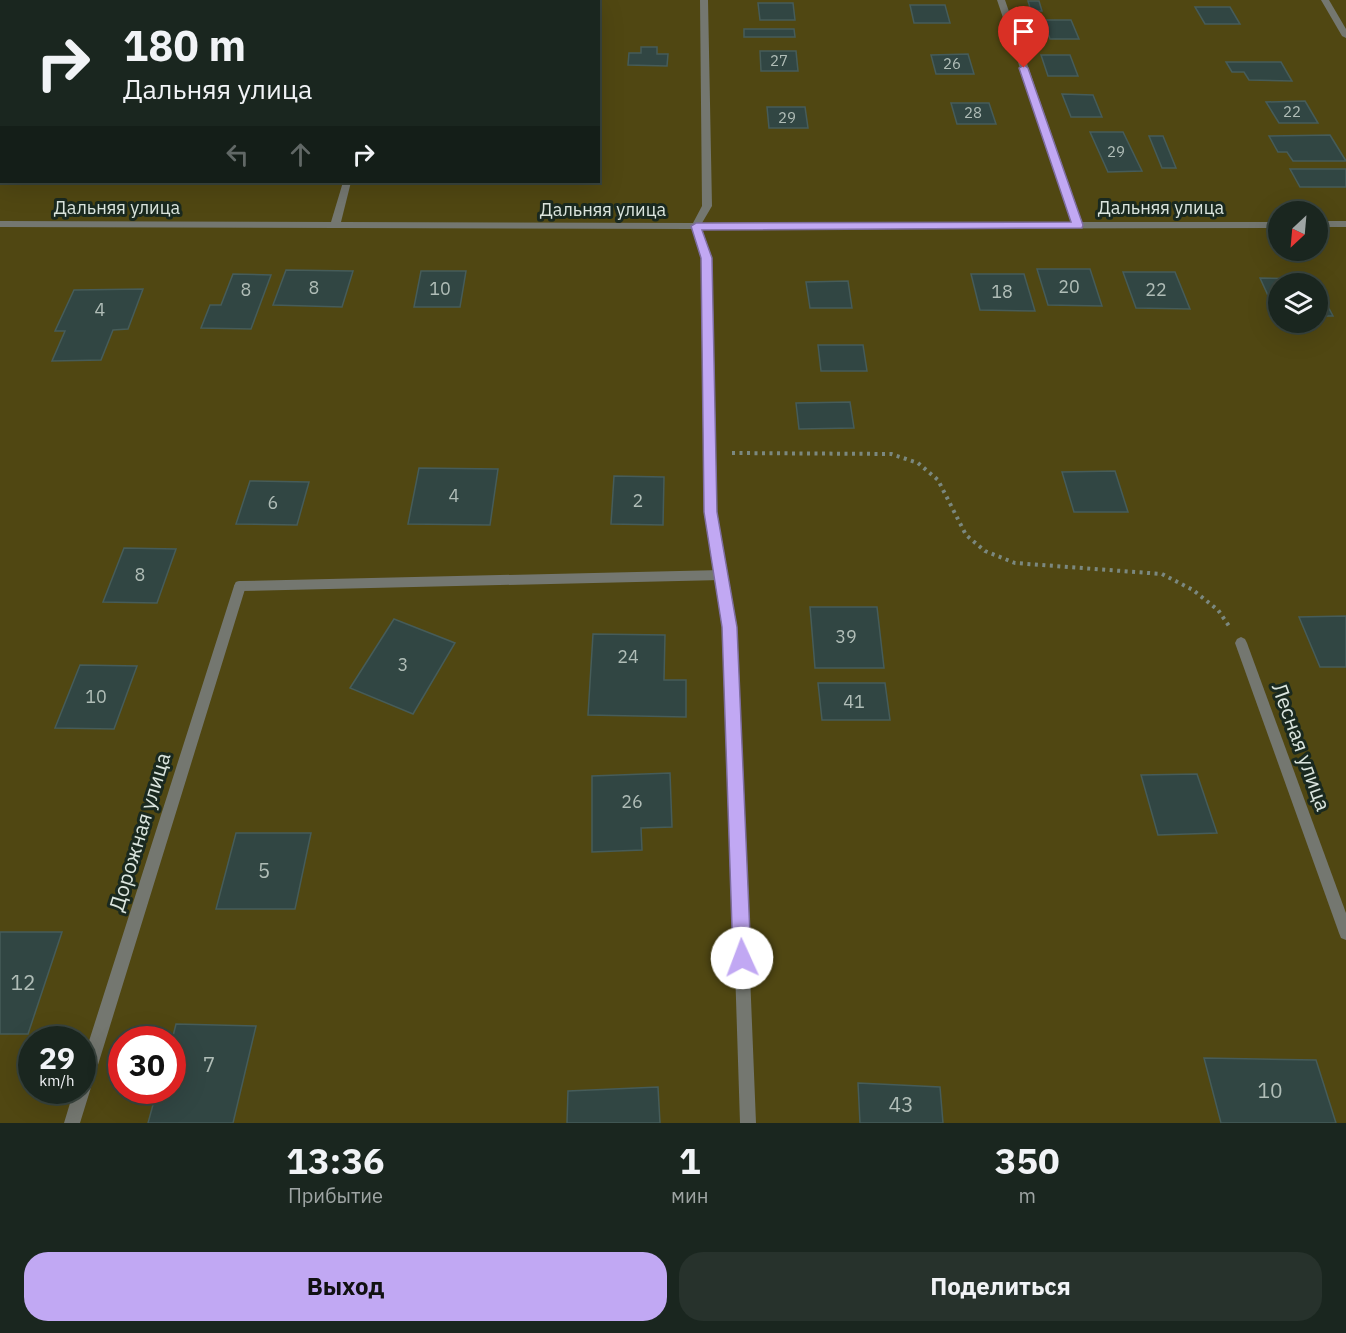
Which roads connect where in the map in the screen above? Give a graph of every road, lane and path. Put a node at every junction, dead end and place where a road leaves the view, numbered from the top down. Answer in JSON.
{"nodes":[{"id":1,"x":704,"y":0,"type":"edge"},
{"id":2,"x":1001,"y":0,"type":"edge"},
{"id":3,"x":1325,"y":0,"type":"edge"},
{"id":4,"x":1346,"y":36,"type":"edge"},
{"id":5,"x":347,"y":183,"type":"edge"},
{"id":6,"x":0,"y":224,"type":"edge"},
{"id":7,"x":1346,"y":224,"type":"edge"},
{"id":8,"x":1078,"y":225,"type":"junction"},
{"id":9,"x":1268,"y":225,"type":"edge"},
{"id":10,"x":1328,"y":225,"type":"edge"},
{"id":11,"x":335,"y":226,"type":"junction"},
{"id":12,"x":696,"y":226,"type":"junction"},
{"id":13,"x":710,"y":453,"type":"junction"},
{"id":14,"x":722,"y":575,"type":"junction"},
{"id":15,"x":1241,"y":643,"type":"joint"},
{"id":16,"x":1346,"y":933,"type":"edge"},
{"id":17,"x":96,"y":1045,"type":"edge"},
{"id":18,"x":78,"y":1104,"type":"edge"},
{"id":19,"x":72,"y":1123,"type":"edge"},
{"id":20,"x":748,"y":1123,"type":"edge"}],
"edges":[{"from":1,"to":12,"type":"street"},
{"from":2,"to":8,"type":"street"},
{"from":3,"to":4,"type":"street"},
{"from":5,"to":11,"type":"street"},
{"from":6,"to":11,"type":"street","name":"Дальняя улица"},
{"from":7,"to":10,"type":"street"},
{"from":8,"to":9,"type":"street","name":"Дальняя улица"},
{"from":8,"to":12,"type":"street","name":"Дальняя улица"},
{"from":11,"to":12,"type":"street","name":"Дальняя улица"},
{"from":12,"to":13,"type":"street"},
{"from":13,"to":14,"type":"street"},
{"from":13,"to":15,"type":"path"},
{"from":14,"to":17,"type":"street","name":"Дорожная улица"},
{"from":14,"to":20,"type":"street"},
{"from":15,"to":16,"type":"street","name":"Лесная улица"},
{"from":18,"to":19,"type":"street","name":"Дорожная улица"}]}
